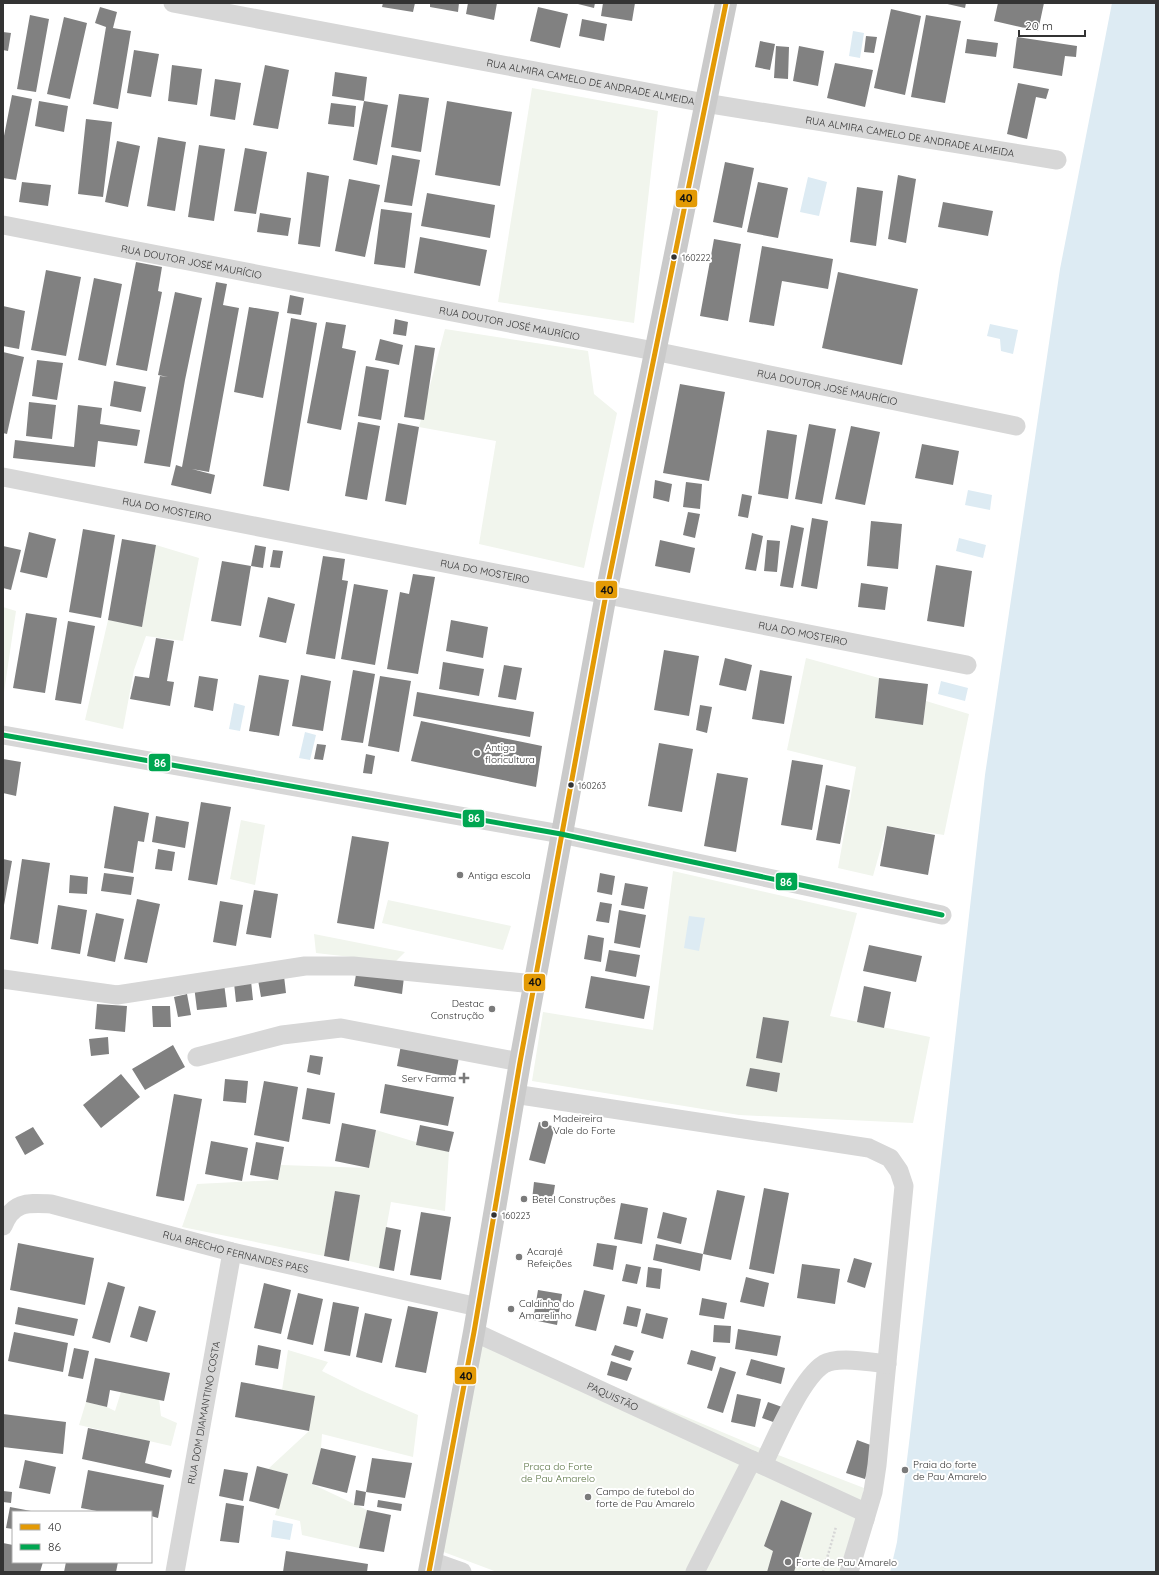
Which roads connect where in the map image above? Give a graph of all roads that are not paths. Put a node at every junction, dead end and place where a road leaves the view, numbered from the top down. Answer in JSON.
{"nodes":[{"id":1,"x":173,"y":3,"type":"edge"},
{"id":2,"x":726,"y":3,"type":"edge"},
{"id":3,"x":705,"y":103,"type":"junction"},
{"id":4,"x":1057,"y":160,"type":"dead end"},
{"id":5,"x":3,"y":225,"type":"edge"},
{"id":6,"x":654,"y":351,"type":"junction"},
{"id":7,"x":1016,"y":426,"type":"dead end"},
{"id":8,"x":3,"y":477,"type":"edge"},
{"id":9,"x":606,"y":594,"type":"junction"},
{"id":10,"x":966,"y":665,"type":"dead end"},
{"id":11,"x":3,"y":735,"type":"edge"},
{"id":12,"x":561,"y":834,"type":"junction"},
{"id":13,"x":942,"y":915,"type":"dead end"},
{"id":14,"x":3,"y":979,"type":"edge"},
{"id":15,"x":534,"y":984,"type":"junction"},
{"id":16,"x":197,"y":1057,"type":"dead end"},
{"id":17,"x":520,"y":1062,"type":"junction"},
{"id":18,"x":514,"y":1094,"type":"junction"},
{"id":19,"x":3,"y":1226,"type":"edge"},
{"id":20,"x":232,"y":1252,"type":"junction"},
{"id":21,"x":478,"y":1307,"type":"junction"},
{"id":22,"x":474,"y":1332,"type":"junction"},
{"id":23,"x":887,"y":1364,"type":"junction"},
{"id":24,"x":757,"y":1463,"type":"junction"},
{"id":25,"x":865,"y":1519,"type":"junction"},
{"id":26,"x":430,"y":1567,"type":"edge"},
{"id":27,"x":175,"y":1572,"type":"edge"},
{"id":28,"x":462,"y":1572,"type":"edge"},
{"id":29,"x":695,"y":1572,"type":"edge"},
{"id":30,"x":849,"y":1572,"type":"edge"}],
"edges":[{"from":1,"to":3,"type":"street","name":"RUA ALMIRA CAMELO DE ANDRADE ALMEIDA"},
{"from":2,"to":3,"type":"main road"},
{"from":3,"to":4,"type":"street","name":"RUA ALMIRA CAMELO DE ANDRADE ALMEIDA"},
{"from":3,"to":6,"type":"main road"},
{"from":5,"to":6,"type":"street","name":"RUA DOUTOR JOSÉ MAURÍCIO"},
{"from":6,"to":7,"type":"street","name":"RUA DOUTOR JOSÉ MAURÍCIO"},
{"from":6,"to":9,"type":"main road"},
{"from":8,"to":9,"type":"street","name":"RUA DO MOSTEIRO"},
{"from":9,"to":10,"type":"street","name":"RUA DO MOSTEIRO"},
{"from":9,"to":12,"type":"main road"},
{"from":11,"to":12,"type":"street"},
{"from":12,"to":13,"type":"street"},
{"from":12,"to":15,"type":"main road"},
{"from":14,"to":15,"type":"street"},
{"from":15,"to":17,"type":"main road"},
{"from":16,"to":17,"type":"street"},
{"from":17,"to":18,"type":"main road"},
{"from":18,"to":21,"type":"main road"},
{"from":18,"to":23,"type":"street"},
{"from":19,"to":20,"type":"street","name":"RUA BRECHO FERNANDES PAES"},
{"from":20,"to":21,"type":"street","name":"RUA BRECHO FERNANDES PAES"},
{"from":20,"to":27,"type":"street","name":"RUA DOM DIAMANTINO COSTA"},
{"from":21,"to":22,"type":"main road"},
{"from":22,"to":24,"type":"street","name":"PAQUISTÃO"},
{"from":22,"to":26,"type":"main road"},
{"from":23,"to":24,"type":"street"},
{"from":23,"to":25,"type":"street"},
{"from":24,"to":25,"type":"street","name":"PAQUISTÃO"},
{"from":24,"to":29,"type":"street"},
{"from":25,"to":30,"type":"street"},
{"from":26,"to":28,"type":"street"}]}
